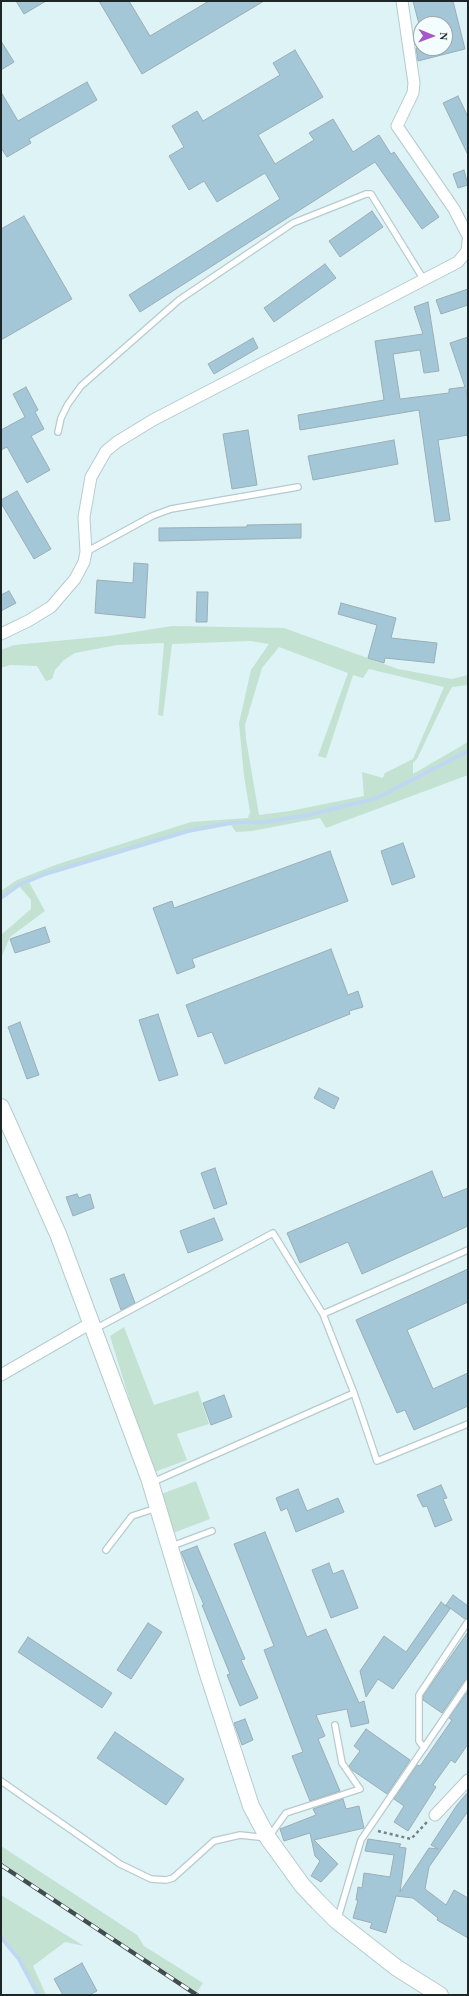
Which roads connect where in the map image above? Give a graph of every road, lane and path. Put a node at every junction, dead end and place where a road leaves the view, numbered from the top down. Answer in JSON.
{"nodes":[{"id":1,"x":402,"y":1,"type":"edge"},
{"id":2,"x":468,"y":236,"type":"edge"},
{"id":3,"x":468,"y":240,"type":"edge"},
{"id":4,"x":424,"y":280,"type":"junction"},
{"id":5,"x":58,"y":432,"type":"dead end"},
{"id":6,"x":298,"y":487,"type":"dead end"},
{"id":7,"x":86,"y":552,"type":"junction"},
{"id":8,"x":1,"y":634,"type":"edge"},
{"id":9,"x":1,"y":1107,"type":"edge"},
{"id":10,"x":468,"y":1250,"type":"edge"},
{"id":11,"x":323,"y":1314,"type":"junction"},
{"id":12,"x":93,"y":1326,"type":"junction"},
{"id":13,"x":1,"y":1375,"type":"edge"},
{"id":14,"x":354,"y":1393,"type":"junction"},
{"id":15,"x":468,"y":1424,"type":"edge"},
{"id":16,"x":150,"y":1483,"type":"junction"},
{"id":17,"x":158,"y":1508,"type":"junction"},
{"id":18,"x":212,"y":1531,"type":"dead end"},
{"id":19,"x":170,"y":1547,"type":"junction"},
{"id":20,"x":106,"y":1550,"type":"dead end"},
{"id":21,"x":467,"y":1623,"type":"dead end"},
{"id":22,"x":468,"y":1683,"type":"edge"},
{"id":23,"x":335,"y":1725,"type":"dead end"},
{"id":24,"x":424,"y":1748,"type":"junction"},
{"id":25,"x":468,"y":1780,"type":"edge"},
{"id":26,"x":1,"y":1781,"type":"edge"},
{"id":27,"x":435,"y":1815,"type":"joint"},
{"id":28,"x":369,"y":1829,"type":"junction"},
{"id":29,"x":268,"y":1838,"type":"junction"},
{"id":30,"x":337,"y":1920,"type":"junction"},
{"id":31,"x":440,"y":1995,"type":"edge"}],
"edges":[{"from":1,"to":2,"type":"street"},
{"from":3,"to":4,"type":"street"},
{"from":4,"to":5,"type":"lane"},
{"from":4,"to":7,"type":"street"},
{"from":6,"to":7,"type":"lane"},
{"from":7,"to":8,"type":"street"},
{"from":9,"to":12,"type":"street"},
{"from":10,"to":11,"type":"lane"},
{"from":11,"to":12,"type":"lane"},
{"from":11,"to":14,"type":"lane"},
{"from":12,"to":13,"type":"street"},
{"from":12,"to":16,"type":"street"},
{"from":14,"to":15,"type":"lane"},
{"from":14,"to":16,"type":"lane"},
{"from":16,"to":17,"type":"street"},
{"from":17,"to":19,"type":"street"},
{"from":17,"to":20,"type":"lane"},
{"from":18,"to":19,"type":"lane"},
{"from":19,"to":29,"type":"street"},
{"from":21,"to":24,"type":"lane"},
{"from":22,"to":24,"type":"lane"},
{"from":23,"to":29,"type":"lane"},
{"from":24,"to":28,"type":"lane"},
{"from":25,"to":27,"type":"street"},
{"from":26,"to":29,"type":"lane"},
{"from":27,"to":28,"type":"path"},
{"from":28,"to":30,"type":"lane"},
{"from":29,"to":30,"type":"street"},
{"from":30,"to":31,"type":"street"}]}
